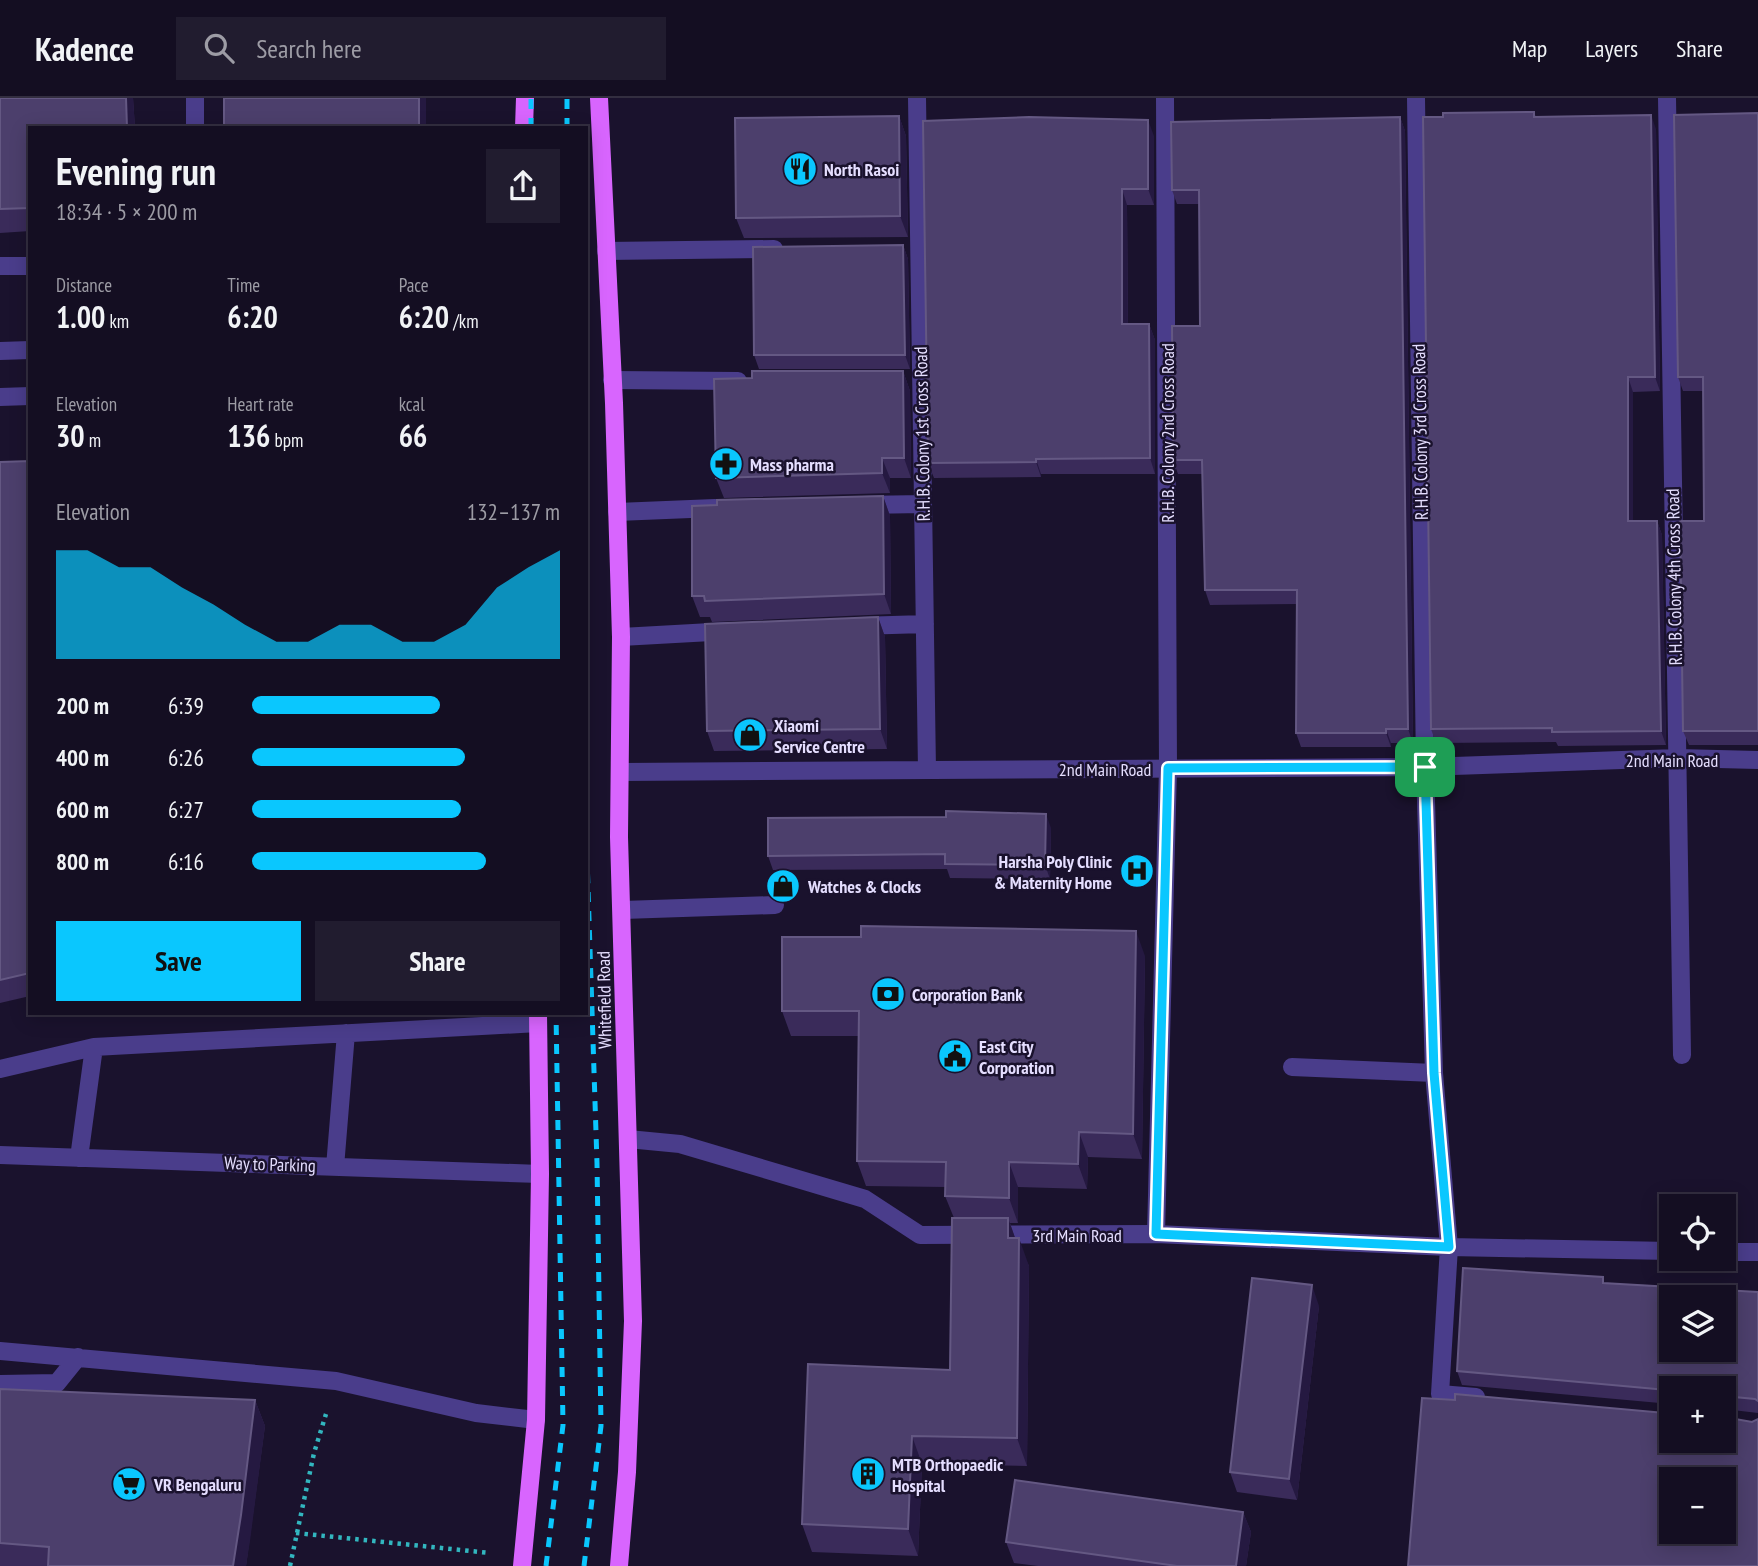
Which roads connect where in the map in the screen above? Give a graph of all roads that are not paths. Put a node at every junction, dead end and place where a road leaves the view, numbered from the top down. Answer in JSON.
{"nodes":[{"id":1,"x":195,"y":98,"type":"edge"},
{"id":2,"x":525,"y":98,"type":"edge"},
{"id":3,"x":598,"y":98,"type":"edge"},
{"id":4,"x":917,"y":98,"type":"edge"},
{"id":5,"x":1165,"y":98,"type":"edge"},
{"id":6,"x":1416,"y":98,"type":"edge"},
{"id":7,"x":1667,"y":98,"type":"edge"},
{"id":8,"x":195,"y":126,"type":"edge"},
{"id":9,"x":524,"y":126,"type":"edge"},
{"id":10,"x":794,"y":249,"type":"edge"},
{"id":11,"x":606,"y":251,"type":"junction"},
{"id":12,"x":0,"y":266,"type":"edge"},
{"id":13,"x":28,"y":266,"type":"edge"},
{"id":14,"x":28,"y":350,"type":"edge"},
{"id":15,"x":0,"y":351,"type":"edge"},
{"id":16,"x":612,"y":380,"type":"junction"},
{"id":17,"x":755,"y":381,"type":"edge"},
{"id":18,"x":28,"y":396,"type":"edge"},
{"id":19,"x":0,"y":397,"type":"edge"},
{"id":20,"x":923,"y":504,"type":"junction"},
{"id":21,"x":840,"y":505,"type":"edge"},
{"id":22,"x":730,"y":508,"type":"edge"},
{"id":23,"x":617,"y":512,"type":"junction"},
{"id":24,"x":925,"y":624,"type":"junction"},
{"id":25,"x":843,"y":627,"type":"edge"},
{"id":26,"x":747,"y":631,"type":"edge"},
{"id":27,"x":621,"y":636,"type":"junction"},
{"id":28,"x":1677,"y":758,"type":"junction"},
{"id":29,"x":1758,"y":760,"type":"edge"},
{"id":30,"x":1425,"y":767,"type":"junction"},
{"id":31,"x":1168,"y":768,"type":"junction"},
{"id":32,"x":927,"y":770,"type":"junction"},
{"id":33,"x":621,"y":772,"type":"junction"},
{"id":34,"x":775,"y":905,"type":"dead end"},
{"id":35,"x":623,"y":910,"type":"junction"},
{"id":36,"x":538,"y":1018,"type":"edge"},
{"id":37,"x":346,"y":1034,"type":"junction"},
{"id":38,"x":94,"y":1047,"type":"junction"},
{"id":39,"x":1682,"y":1055,"type":"dead end"},
{"id":40,"x":1292,"y":1067,"type":"dead end"},
{"id":41,"x":0,"y":1069,"type":"edge"},
{"id":42,"x":1434,"y":1073,"type":"junction"},
{"id":43,"x":628,"y":1139,"type":"junction"},
{"id":44,"x":0,"y":1155,"type":"edge"},
{"id":45,"x":79,"y":1157,"type":"junction"},
{"id":46,"x":335,"y":1167,"type":"junction"},
{"id":47,"x":540,"y":1174,"type":"junction"},
{"id":48,"x":1156,"y":1234,"type":"junction"},
{"id":49,"x":1449,"y":1247,"type":"junction"},
{"id":50,"x":1659,"y":1251,"type":"edge"},
{"id":51,"x":1736,"y":1252,"type":"edge"},
{"id":52,"x":1758,"y":1252,"type":"edge"},
{"id":53,"x":0,"y":1351,"type":"edge"},
{"id":54,"x":78,"y":1357,"type":"junction"},
{"id":55,"x":0,"y":1384,"type":"edge"},
{"id":56,"x":1494,"y":1399,"type":"edge"},
{"id":57,"x":536,"y":1420,"type":"junction"},
{"id":58,"x":522,"y":1560,"type":"edge"},
{"id":59,"x":619,"y":1566,"type":"edge"}],
"edges":[{"from":1,"to":8,"type":"street"},
{"from":2,"to":9,"type":"main road"},
{"from":3,"to":11,"type":"main road","name":"Whitefield Road"},
{"from":4,"to":20,"type":"street","name":"R.H.B. Colony 1st Cross Road"},
{"from":5,"to":31,"type":"street","name":"R.H.B. Colony 2nd Cross Road"},
{"from":6,"to":30,"type":"street","name":"R.H.B. Colony 3rd Cross Road"},
{"from":7,"to":28,"type":"street","name":"R.H.B. Colony 4th Cross Road"},
{"from":10,"to":11,"type":"street"},
{"from":11,"to":16,"type":"main road","name":"Whitefield Road"},
{"from":12,"to":13,"type":"street"},
{"from":14,"to":15,"type":"street"},
{"from":16,"to":17,"type":"street"},
{"from":16,"to":23,"type":"main road","name":"Whitefield Road"},
{"from":18,"to":19,"type":"street"},
{"from":20,"to":21,"type":"street"},
{"from":20,"to":24,"type":"street","name":"R.H.B. Colony 1st Cross Road"},
{"from":22,"to":23,"type":"street"},
{"from":23,"to":27,"type":"main road","name":"Whitefield Road"},
{"from":24,"to":25,"type":"street"},
{"from":24,"to":32,"type":"street","name":"R.H.B. Colony 1st Cross Road"},
{"from":26,"to":27,"type":"street"},
{"from":27,"to":33,"type":"main road","name":"Whitefield Road"},
{"from":28,"to":29,"type":"street","name":"2nd Main Road"},
{"from":28,"to":30,"type":"street","name":"2nd Main Road"},
{"from":28,"to":39,"type":"street","name":"R.H.B. Colony 4th Cross Road"},
{"from":30,"to":31,"type":"street","name":"2nd Main Road"},
{"from":30,"to":42,"type":"street","name":"R.H.B. Colony 3rd Cross Road"},
{"from":31,"to":32,"type":"street","name":"2nd Main Road"},
{"from":31,"to":48,"type":"street","name":"R.H.B. Colony 2nd Cross Road"},
{"from":32,"to":33,"type":"street","name":"2nd Main Road"},
{"from":33,"to":35,"type":"main road","name":"Whitefield Road"},
{"from":34,"to":35,"type":"street"},
{"from":35,"to":43,"type":"main road","name":"Whitefield Road"},
{"from":36,"to":37,"type":"street"},
{"from":36,"to":47,"type":"main road"},
{"from":37,"to":38,"type":"street"},
{"from":37,"to":46,"type":"street"},
{"from":38,"to":41,"type":"street"},
{"from":38,"to":45,"type":"street"},
{"from":40,"to":42,"type":"street"},
{"from":42,"to":49,"type":"street","name":"R.H.B. Colony 3rd Cross Road"},
{"from":43,"to":48,"type":"street","name":"3rd Main Road"},
{"from":43,"to":59,"type":"main road","name":"Whitefield Road"},
{"from":44,"to":45,"type":"street","name":"Way to Parking"},
{"from":45,"to":46,"type":"street","name":"Way to Parking"},
{"from":46,"to":47,"type":"street","name":"Way to Parking"},
{"from":47,"to":57,"type":"main road"},
{"from":48,"to":49,"type":"street","name":"3rd Main Road"},
{"from":49,"to":50,"type":"street","name":"3rd Main Road"},
{"from":49,"to":56,"type":"street","name":"R.H.B. Colony 3rd Cross Road"},
{"from":51,"to":52,"type":"street"},
{"from":53,"to":54,"type":"street"},
{"from":54,"to":55,"type":"street"},
{"from":54,"to":57,"type":"street"},
{"from":57,"to":58,"type":"main road"}]}
